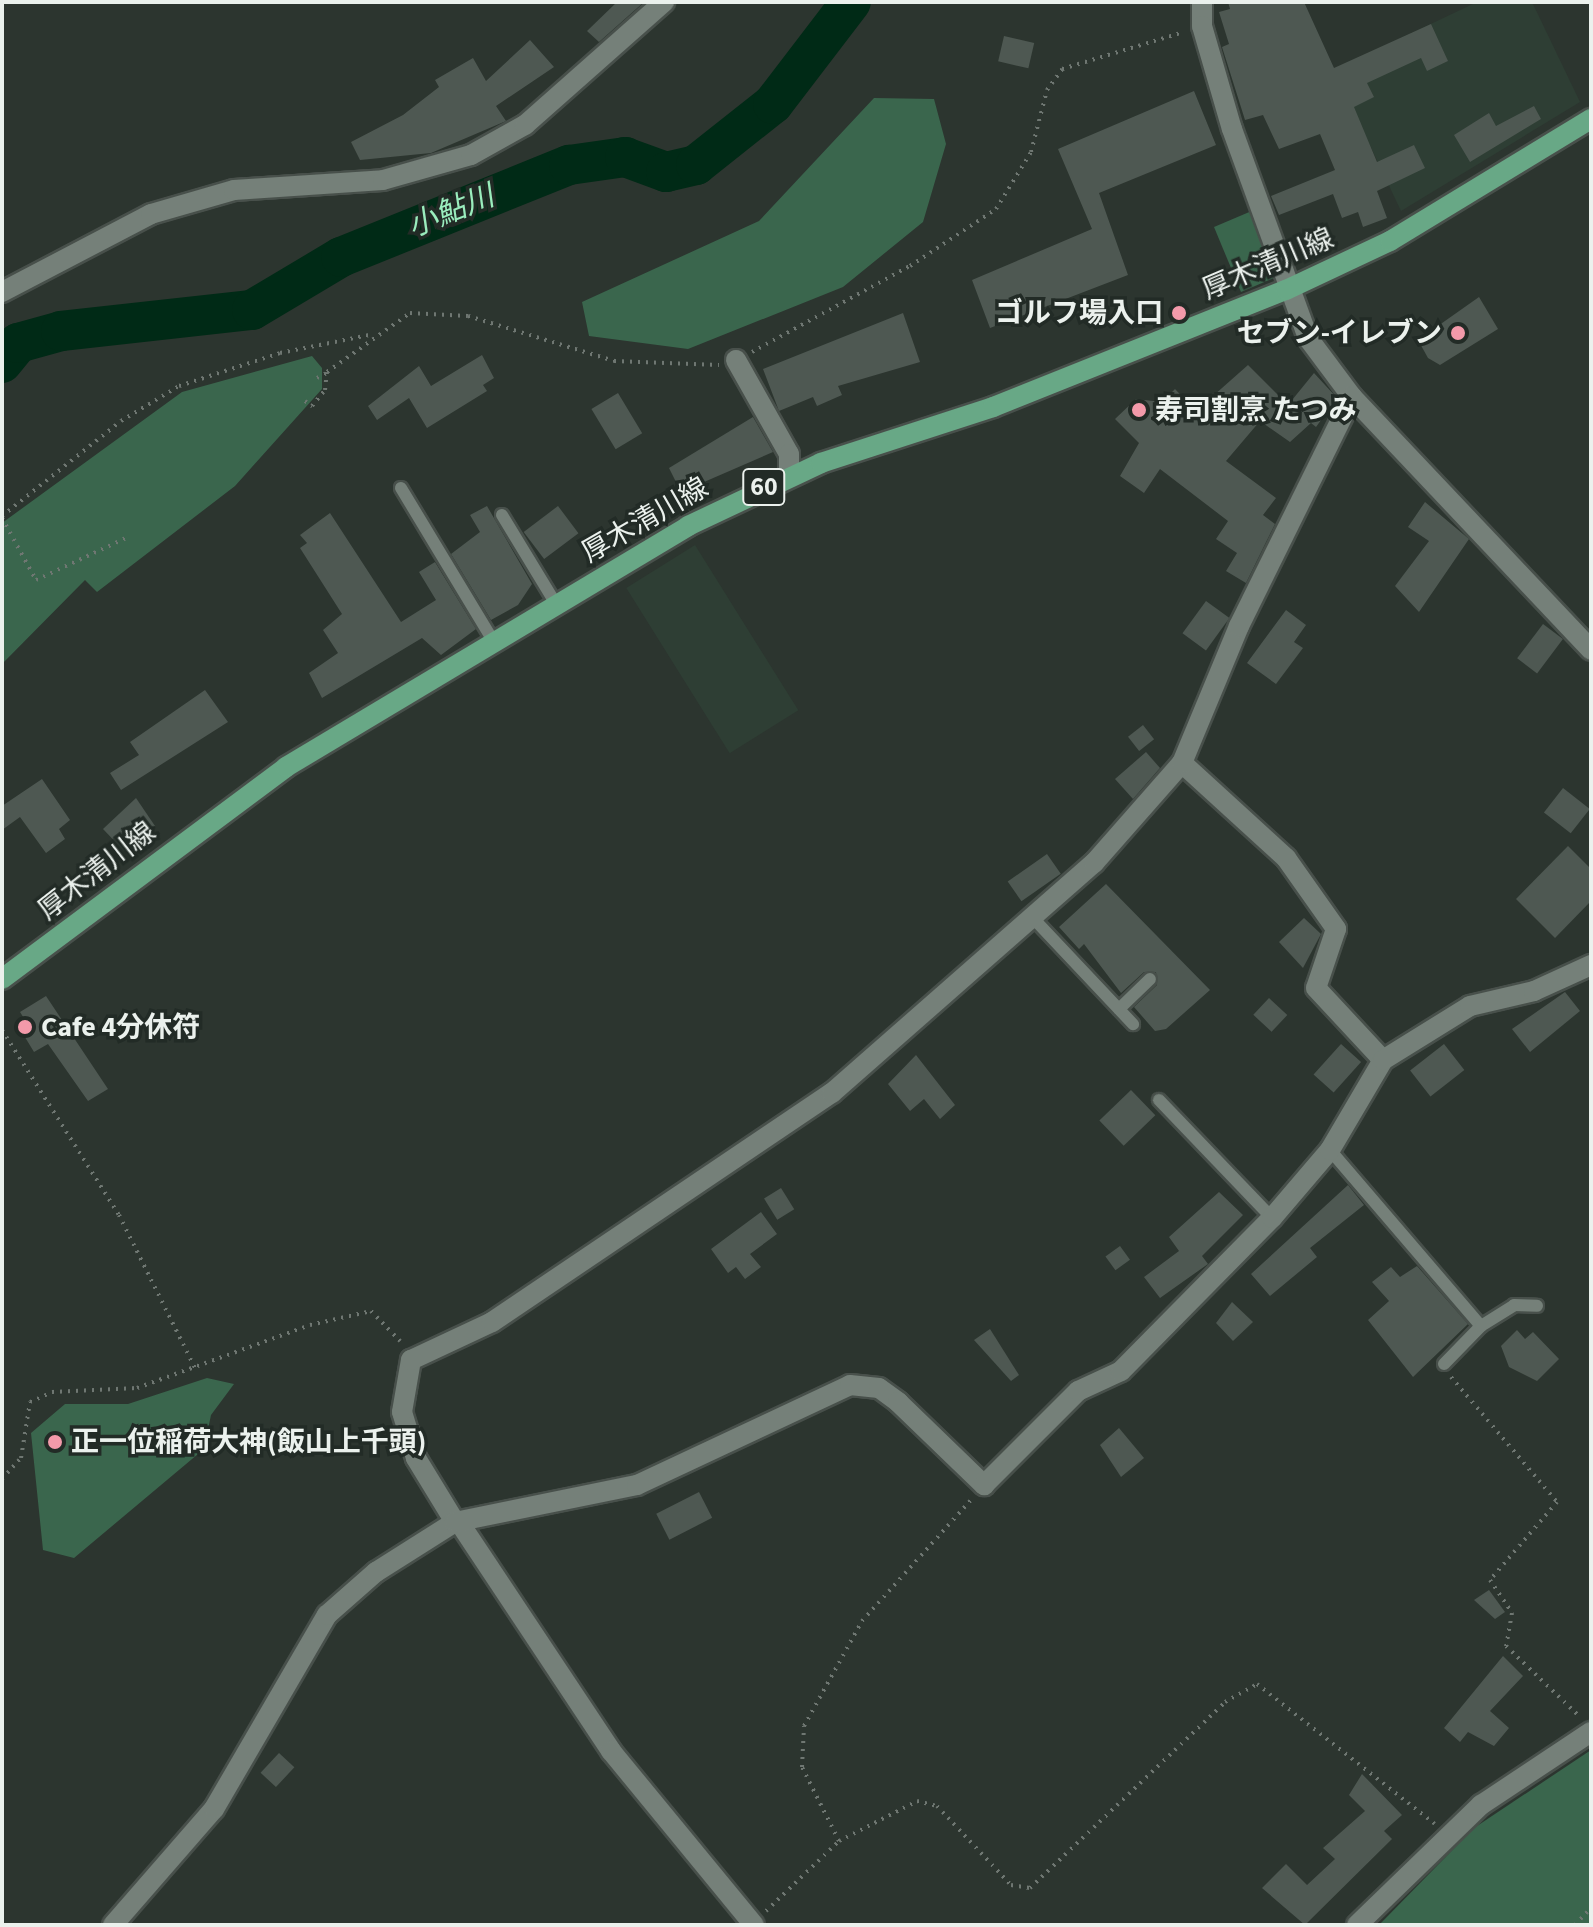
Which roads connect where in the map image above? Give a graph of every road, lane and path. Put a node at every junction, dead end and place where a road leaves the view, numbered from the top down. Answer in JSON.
{"nodes":[{"id":1,"x":664,"y":2,"type":"edge"},
{"id":2,"x":1202,"y":2,"type":"edge"},
{"id":3,"x":1202,"y":26,"type":"junction"},
{"id":4,"x":1591,"y":119,"type":"edge"},
{"id":5,"x":1286,"y":290,"type":"junction"},
{"id":6,"x":2,"y":292,"type":"edge"},
{"id":7,"x":371,"y":334,"type":"junction"},
{"id":8,"x":736,"y":360,"type":"junction"},
{"id":9,"x":327,"y":373,"type":"junction"},
{"id":10,"x":317,"y":378,"type":"dead end"},
{"id":11,"x":1352,"y":397,"type":"junction"},
{"id":12,"x":305,"y":401,"type":"dead end"},
{"id":13,"x":789,"y":476,"type":"junction"},
{"id":14,"x":401,"y":488,"type":"dead end"},
{"id":15,"x":502,"y":515,"type":"dead end"},
{"id":16,"x":2,"y":517,"type":"edge"},
{"id":17,"x":126,"y":538,"type":"dead end"},
{"id":18,"x":556,"y":604,"type":"junction"},
{"id":19,"x":494,"y":642,"type":"junction"},
{"id":20,"x":1591,"y":650,"type":"edge"},
{"id":21,"x":1182,"y":763,"type":"junction"},
{"id":22,"x":1033,"y":918,"type":"junction"},
{"id":23,"x":1591,"y":965,"type":"edge"},
{"id":24,"x":2,"y":979,"type":"edge"},
{"id":25,"x":1150,"y":979,"type":"dead end"},
{"id":26,"x":1119,"y":1009,"type":"junction"},
{"id":27,"x":1133,"y":1024,"type":"dead end"},
{"id":28,"x":2,"y":1030,"type":"edge"},
{"id":29,"x":1383,"y":1060,"type":"junction"},
{"id":30,"x":1159,"y":1100,"type":"dead end"},
{"id":31,"x":1330,"y":1150,"type":"junction"},
{"id":32,"x":1272,"y":1218,"type":"junction"},
{"id":33,"x":1537,"y":1306,"type":"dead end"},
{"id":34,"x":1481,"y":1326,"type":"junction"},
{"id":35,"x":411,"y":1360,"type":"junction"},
{"id":36,"x":1444,"y":1364,"type":"joint"},
{"id":37,"x":195,"y":1368,"type":"junction"},
{"id":38,"x":2,"y":1479,"type":"edge"},
{"id":39,"x":984,"y":1485,"type":"junction"},
{"id":40,"x":457,"y":1522,"type":"junction"},
{"id":41,"x":1591,"y":1729,"type":"edge"},
{"id":42,"x":1445,"y":1834,"type":"junction"},
{"id":43,"x":839,"y":1841,"type":"junction"},
{"id":44,"x":1591,"y":1908,"type":"edge"},
{"id":45,"x":754,"y":1924,"type":"edge"},
{"id":46,"x":113,"y":1925,"type":"edge"},
{"id":47,"x":1357,"y":1925,"type":"edge"},
{"id":48,"x":1575,"y":1925,"type":"edge"}],
"edges":[{"from":1,"to":6,"type":"street"},
{"from":2,"to":3,"type":"street"},
{"from":3,"to":5,"type":"street"},
{"from":3,"to":8,"type":"path"},
{"from":4,"to":5,"type":"main road","name":"厚木清川線","number":"60"},
{"from":5,"to":11,"type":"street"},
{"from":5,"to":13,"type":"main road","name":"厚木清川線","number":"60"},
{"from":7,"to":8,"type":"path"},
{"from":7,"to":9,"type":"path"},
{"from":7,"to":16,"type":"path"},
{"from":8,"to":13,"type":"street"},
{"from":9,"to":10,"type":"path"},
{"from":9,"to":12,"type":"path"},
{"from":11,"to":20,"type":"street"},
{"from":11,"to":21,"type":"street"},
{"from":13,"to":18,"type":"main road","name":"厚木清川線","number":"60"},
{"from":14,"to":19,"type":"lane"},
{"from":15,"to":18,"type":"lane"},
{"from":16,"to":17,"type":"path"},
{"from":18,"to":19,"type":"main road","name":"厚木清川線","number":"60"},
{"from":19,"to":24,"type":"main road","name":"厚木清川線","number":"60"},
{"from":21,"to":22,"type":"street"},
{"from":21,"to":29,"type":"street"},
{"from":22,"to":26,"type":"lane"},
{"from":22,"to":35,"type":"street"},
{"from":23,"to":29,"type":"street"},
{"from":25,"to":26,"type":"lane"},
{"from":26,"to":27,"type":"lane"},
{"from":28,"to":37,"type":"path"},
{"from":29,"to":31,"type":"street"},
{"from":30,"to":32,"type":"lane"},
{"from":31,"to":32,"type":"street"},
{"from":31,"to":34,"type":"lane"},
{"from":32,"to":39,"type":"street"},
{"from":33,"to":34,"type":"lane"},
{"from":34,"to":36,"type":"lane"},
{"from":35,"to":37,"type":"path"},
{"from":35,"to":40,"type":"street"},
{"from":36,"to":41,"type":"path"},
{"from":37,"to":38,"type":"path"},
{"from":39,"to":40,"type":"street"},
{"from":39,"to":43,"type":"path"},
{"from":40,"to":45,"type":"street"},
{"from":40,"to":46,"type":"street"},
{"from":41,"to":42,"type":"street"},
{"from":42,"to":43,"type":"path"},
{"from":42,"to":47,"type":"street"},
{"from":43,"to":45,"type":"path"},
{"from":44,"to":48,"type":"path"}]}
